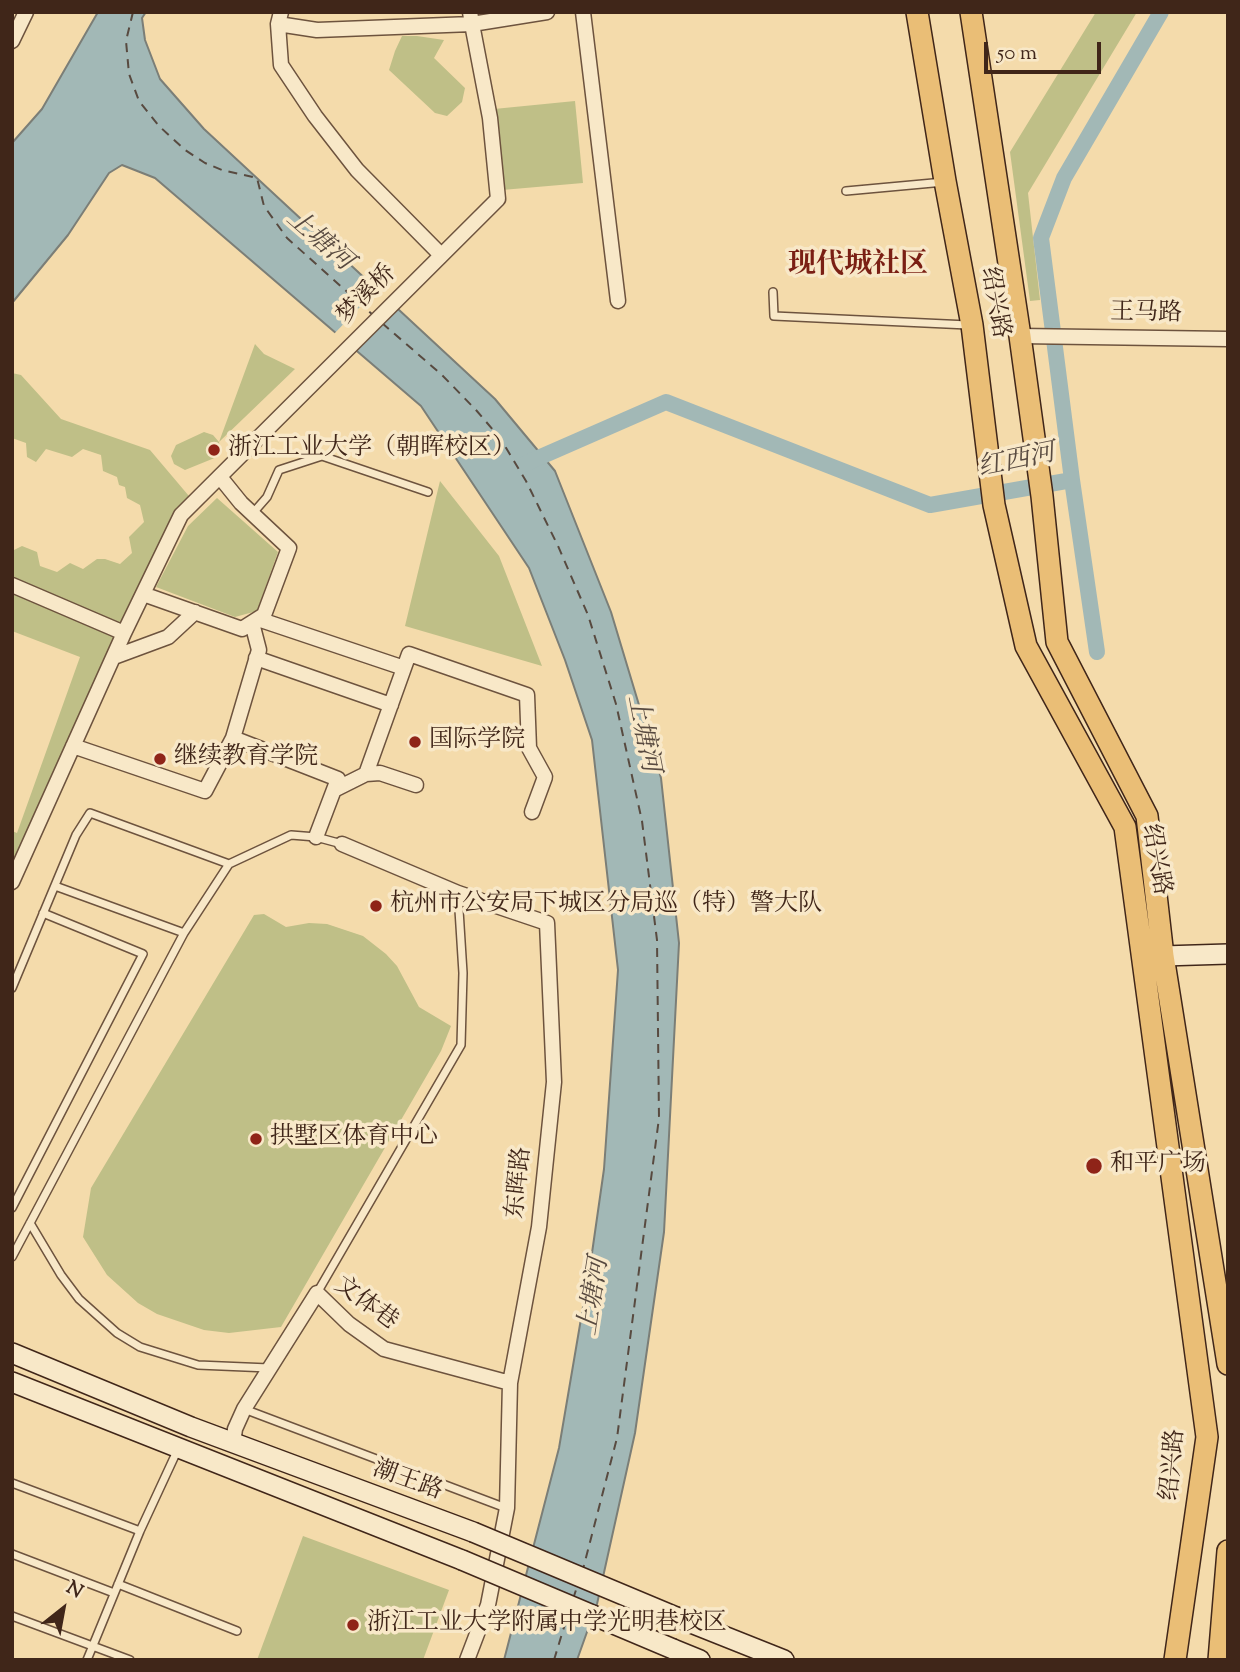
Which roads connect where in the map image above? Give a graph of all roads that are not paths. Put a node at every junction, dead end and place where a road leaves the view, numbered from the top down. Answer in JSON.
{"nodes":[{"id":1,"x":26,"y":12,"type":"edge"},
{"id":2,"x":547,"y":12,"type":"edge"},
{"id":3,"x":583,"y":12,"type":"edge"},
{"id":4,"x":917,"y":12,"type":"edge"},
{"id":5,"x":971,"y":12,"type":"edge"},
{"id":6,"x":280,"y":18,"type":"edge"},
{"id":7,"x":471,"y":18,"type":"edge"},
{"id":8,"x":12,"y":41,"type":"edge"},
{"id":9,"x":944,"y":181,"type":"junction"},
{"id":10,"x":846,"y":191,"type":"dead end"},
{"id":11,"x":441,"y":255,"type":"junction"},
{"id":12,"x":773,"y":292,"type":"dead end"},
{"id":13,"x":618,"y":301,"type":"dead end"},
{"id":14,"x":972,"y":325,"type":"junction"},
{"id":15,"x":1020,"y":336,"type":"junction"},
{"id":16,"x":1228,"y":339,"type":"edge"},
{"id":17,"x":220,"y":477,"type":"junction"},
{"id":18,"x":428,"y":492,"type":"dead end"},
{"id":19,"x":253,"y":513,"type":"junction"},
{"id":20,"x":12,"y":585,"type":"edge"},
{"id":21,"x":143,"y":594,"type":"junction"},
{"id":22,"x":195,"y":612,"type":"junction"},
{"id":23,"x":255,"y":621,"type":"junction"},
{"id":24,"x":124,"y":633,"type":"junction"},
{"id":25,"x":114,"y":657,"type":"junction"},
{"id":26,"x":256,"y":659,"type":"junction"},
{"id":27,"x":404,"y":668,"type":"junction"},
{"id":28,"x":391,"y":705,"type":"junction"},
{"id":29,"x":233,"y":738,"type":"junction"},
{"id":30,"x":73,"y":746,"type":"junction"},
{"id":31,"x":366,"y":774,"type":"junction"},
{"id":32,"x":416,"y":785,"type":"dead end"},
{"id":33,"x":334,"y":790,"type":"junction"},
{"id":34,"x":532,"y":812,"type":"dead end"},
{"id":35,"x":316,"y":837,"type":"junction"},
{"id":36,"x":342,"y":844,"type":"joint"},
{"id":37,"x":229,"y":864,"type":"junction"},
{"id":38,"x":14,"y":874,"type":"edge"},
{"id":39,"x":55,"y":886,"type":"junction"},
{"id":40,"x":458,"y":893,"type":"junction"},
{"id":41,"x":43,"y":913,"type":"junction"},
{"id":42,"x":184,"y":933,"type":"junction"},
{"id":43,"x":1228,"y":954,"type":"edge"},
{"id":44,"x":1163,"y":956,"type":"junction"},
{"id":45,"x":12,"y":988,"type":"edge"},
{"id":46,"x":12,"y":1208,"type":"edge"},
{"id":47,"x":30,"y":1223,"type":"junction"},
{"id":48,"x":12,"y":1256,"type":"edge"},
{"id":49,"x":317,"y":1293,"type":"junction"},
{"id":50,"x":12,"y":1353,"type":"edge"},
{"id":51,"x":1228,"y":1364,"type":"edge"},
{"id":52,"x":270,"y":1368,"type":"junction"},
{"id":53,"x":12,"y":1382,"type":"edge"},
{"id":54,"x":510,"y":1383,"type":"junction"},
{"id":55,"x":244,"y":1409,"type":"junction"},
{"id":56,"x":233,"y":1443,"type":"junction"},
{"id":57,"x":178,"y":1449,"type":"junction"},
{"id":58,"x":12,"y":1483,"type":"edge"},
{"id":59,"x":507,"y":1508,"type":"junction"},
{"id":60,"x":140,"y":1531,"type":"junction"},
{"id":61,"x":1228,"y":1551,"type":"edge"},
{"id":62,"x":12,"y":1554,"type":"edge"},
{"id":63,"x":118,"y":1584,"type":"junction"},
{"id":64,"x":114,"y":1593,"type":"junction"},
{"id":65,"x":12,"y":1616,"type":"edge"},
{"id":66,"x":237,"y":1631,"type":"dead end"},
{"id":67,"x":93,"y":1645,"type":"junction"},
{"id":68,"x":87,"y":1660,"type":"edge"},
{"id":69,"x":130,"y":1660,"type":"edge"},
{"id":70,"x":467,"y":1660,"type":"edge"},
{"id":71,"x":701,"y":1660,"type":"edge"},
{"id":72,"x":783,"y":1660,"type":"edge"},
{"id":73,"x":1175,"y":1660,"type":"edge"},
{"id":74,"x":1219,"y":1660,"type":"edge"}],
"edges":[{"from":1,"to":8,"type":"street"},
{"from":2,"to":7,"type":"street"},
{"from":3,"to":13,"type":"street"},
{"from":4,"to":9,"type":"main road","name":"绍兴路"},
{"from":5,"to":15,"type":"main road","name":"绍兴路"},
{"from":6,"to":7,"type":"street"},
{"from":6,"to":11,"type":"street"},
{"from":7,"to":11,"type":"street","name":"梦溪桥"},
{"from":9,"to":10,"type":"lane"},
{"from":9,"to":14,"type":"main road","name":"绍兴路"},
{"from":11,"to":17,"type":"street","name":"梦溪桥"},
{"from":12,"to":14,"type":"lane"},
{"from":14,"to":73,"type":"main road","name":"绍兴路"},
{"from":15,"to":16,"type":"street","name":"王马路"},
{"from":15,"to":44,"type":"main road","name":"绍兴路"},
{"from":17,"to":19,"type":"street"},
{"from":17,"to":21,"type":"street","name":"梦溪桥"},
{"from":18,"to":19,"type":"lane"},
{"from":19,"to":23,"type":"street"},
{"from":20,"to":24,"type":"street"},
{"from":21,"to":22,"type":"street"},
{"from":21,"to":24,"type":"street","name":"梦溪桥"},
{"from":22,"to":23,"type":"street"},
{"from":22,"to":25,"type":"street"},
{"from":23,"to":26,"type":"street"},
{"from":23,"to":27,"type":"street"},
{"from":24,"to":25,"type":"street","name":"梦溪桥"},
{"from":25,"to":30,"type":"street","name":"梦溪桥"},
{"from":26,"to":28,"type":"street"},
{"from":26,"to":29,"type":"street"},
{"from":27,"to":28,"type":"street"},
{"from":27,"to":34,"type":"street"},
{"from":28,"to":31,"type":"street"},
{"from":29,"to":30,"type":"street"},
{"from":29,"to":33,"type":"street"},
{"from":30,"to":38,"type":"street","name":"梦溪桥"},
{"from":31,"to":32,"type":"street"},
{"from":31,"to":33,"type":"street"},
{"from":33,"to":35,"type":"street"},
{"from":35,"to":36,"type":"lane"},
{"from":35,"to":37,"type":"lane"},
{"from":36,"to":40,"type":"street","name":"东晖路"},
{"from":37,"to":39,"type":"lane"},
{"from":37,"to":42,"type":"lane"},
{"from":39,"to":41,"type":"lane"},
{"from":39,"to":42,"type":"lane"},
{"from":40,"to":49,"type":"lane"},
{"from":40,"to":54,"type":"street","name":"东晖路"},
{"from":41,"to":45,"type":"lane"},
{"from":41,"to":46,"type":"lane"},
{"from":42,"to":47,"type":"lane"},
{"from":43,"to":44,"type":"main road"},
{"from":44,"to":51,"type":"main road","name":"绍兴路"},
{"from":47,"to":48,"type":"lane"},
{"from":47,"to":52,"type":"lane"},
{"from":49,"to":52,"type":"street","name":"文体巷"},
{"from":49,"to":54,"type":"street","name":"文体巷"},
{"from":50,"to":56,"type":"main road","name":"潮王路"},
{"from":52,"to":55,"type":"street","name":"文体巷"},
{"from":53,"to":57,"type":"main road"},
{"from":54,"to":59,"type":"street","name":"东晖路"},
{"from":55,"to":56,"type":"street","name":"文体巷"},
{"from":55,"to":59,"type":"lane"},
{"from":56,"to":72,"type":"main road","name":"潮王路","bridge":true},
{"from":57,"to":60,"type":"lane"},
{"from":57,"to":71,"type":"main road","bridge":true},
{"from":58,"to":60,"type":"lane"},
{"from":59,"to":70,"type":"street","name":"东晖路"},
{"from":60,"to":63,"type":"lane"},
{"from":61,"to":74,"type":"main road"},
{"from":62,"to":64,"type":"lane"},
{"from":63,"to":64,"type":"lane"},
{"from":63,"to":66,"type":"lane"},
{"from":64,"to":67,"type":"lane"},
{"from":65,"to":67,"type":"lane"},
{"from":67,"to":68,"type":"lane"},
{"from":67,"to":69,"type":"lane"}]}
